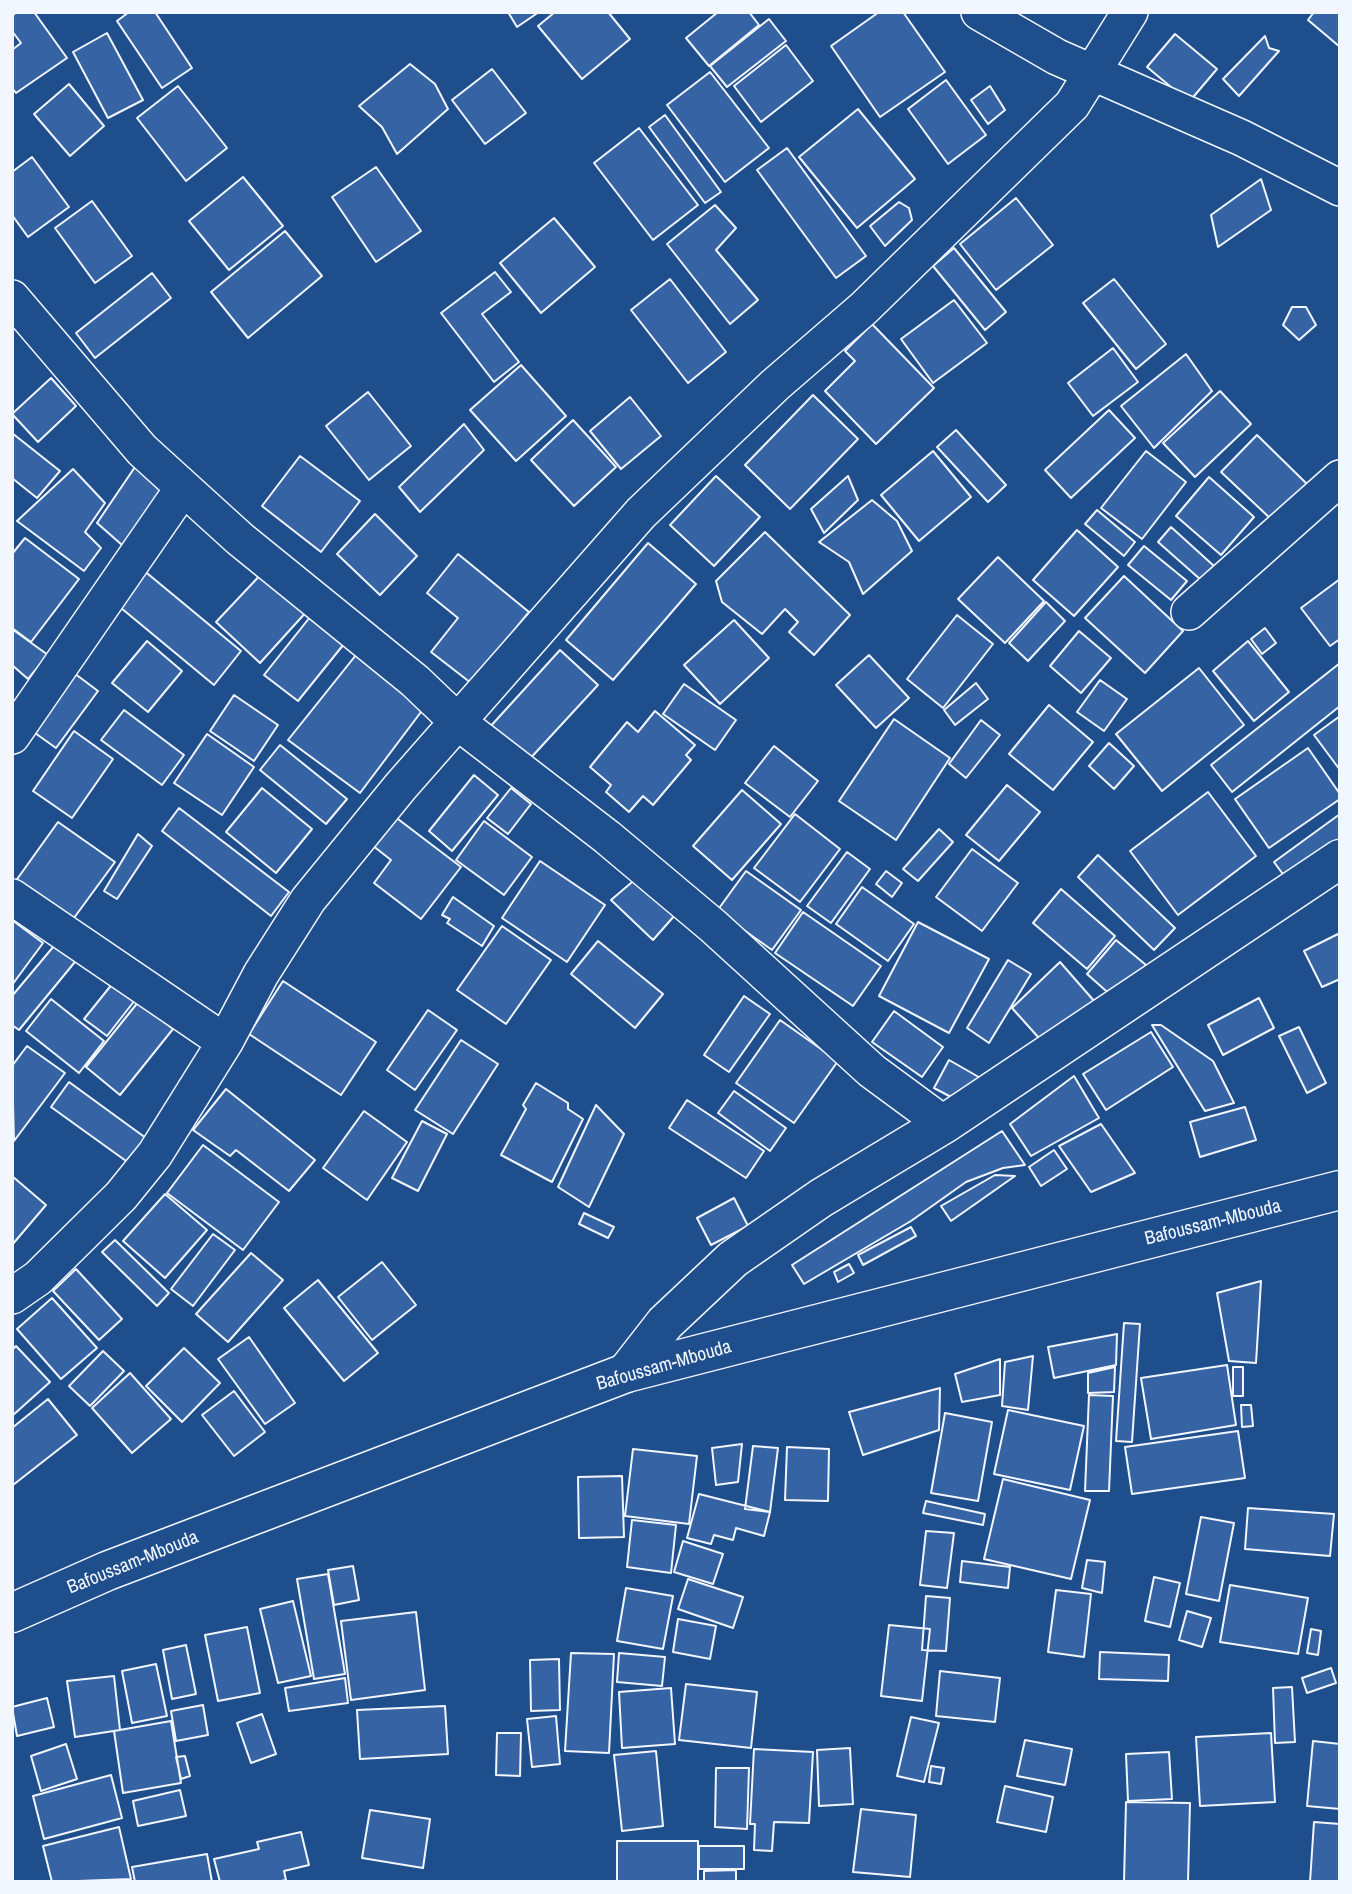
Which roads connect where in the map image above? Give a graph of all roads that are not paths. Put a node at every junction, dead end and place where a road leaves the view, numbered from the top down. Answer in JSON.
{"nodes":[{"id":1,"x":979,"y":12,"type":"edge"},
{"id":2,"x":1130,"y":12,"type":"edge"},
{"id":3,"x":1094,"y":71,"type":"junction"},
{"id":4,"x":1340,"y":188,"type":"edge"},
{"id":5,"x":12,"y":298,"type":"edge"},
{"id":6,"x":1340,"y":478,"type":"edge"},
{"id":7,"x":183,"y":488,"type":"junction"},
{"id":8,"x":1189,"y":612,"type":"dead end"},
{"id":9,"x":459,"y":723,"type":"junction"},
{"id":10,"x":12,"y":736,"type":"edge"},
{"id":11,"x":1340,"y":859,"type":"edge"},
{"id":12,"x":12,"y":897,"type":"edge"},
{"id":13,"x":225,"y":1042,"type":"junction"},
{"id":14,"x":944,"y":1124,"type":"junction"},
{"id":15,"x":1340,"y":1190,"type":"edge"},
{"id":16,"x":12,"y":1296,"type":"edge"},
{"id":17,"x":626,"y":1373,"type":"junction"},
{"id":18,"x":12,"y":1614,"type":"edge"}],
"edges":[{"from":1,"to":3,"type":"street"},
{"from":2,"to":3,"type":"street"},
{"from":3,"to":4,"type":"street"},
{"from":3,"to":9,"type":"street"},
{"from":5,"to":7,"type":"street"},
{"from":6,"to":8,"type":"street"},
{"from":7,"to":9,"type":"street"},
{"from":7,"to":10,"type":"street"},
{"from":9,"to":13,"type":"street"},
{"from":9,"to":14,"type":"street"},
{"from":11,"to":14,"type":"main road"},
{"from":12,"to":13,"type":"street"},
{"from":13,"to":16,"type":"street"},
{"from":14,"to":17,"type":"main road"},
{"from":15,"to":17,"type":"main road","name":"Bafoussam-Mbouda"},
{"from":17,"to":18,"type":"main road","name":"Bafoussam-Mbouda"}]}
